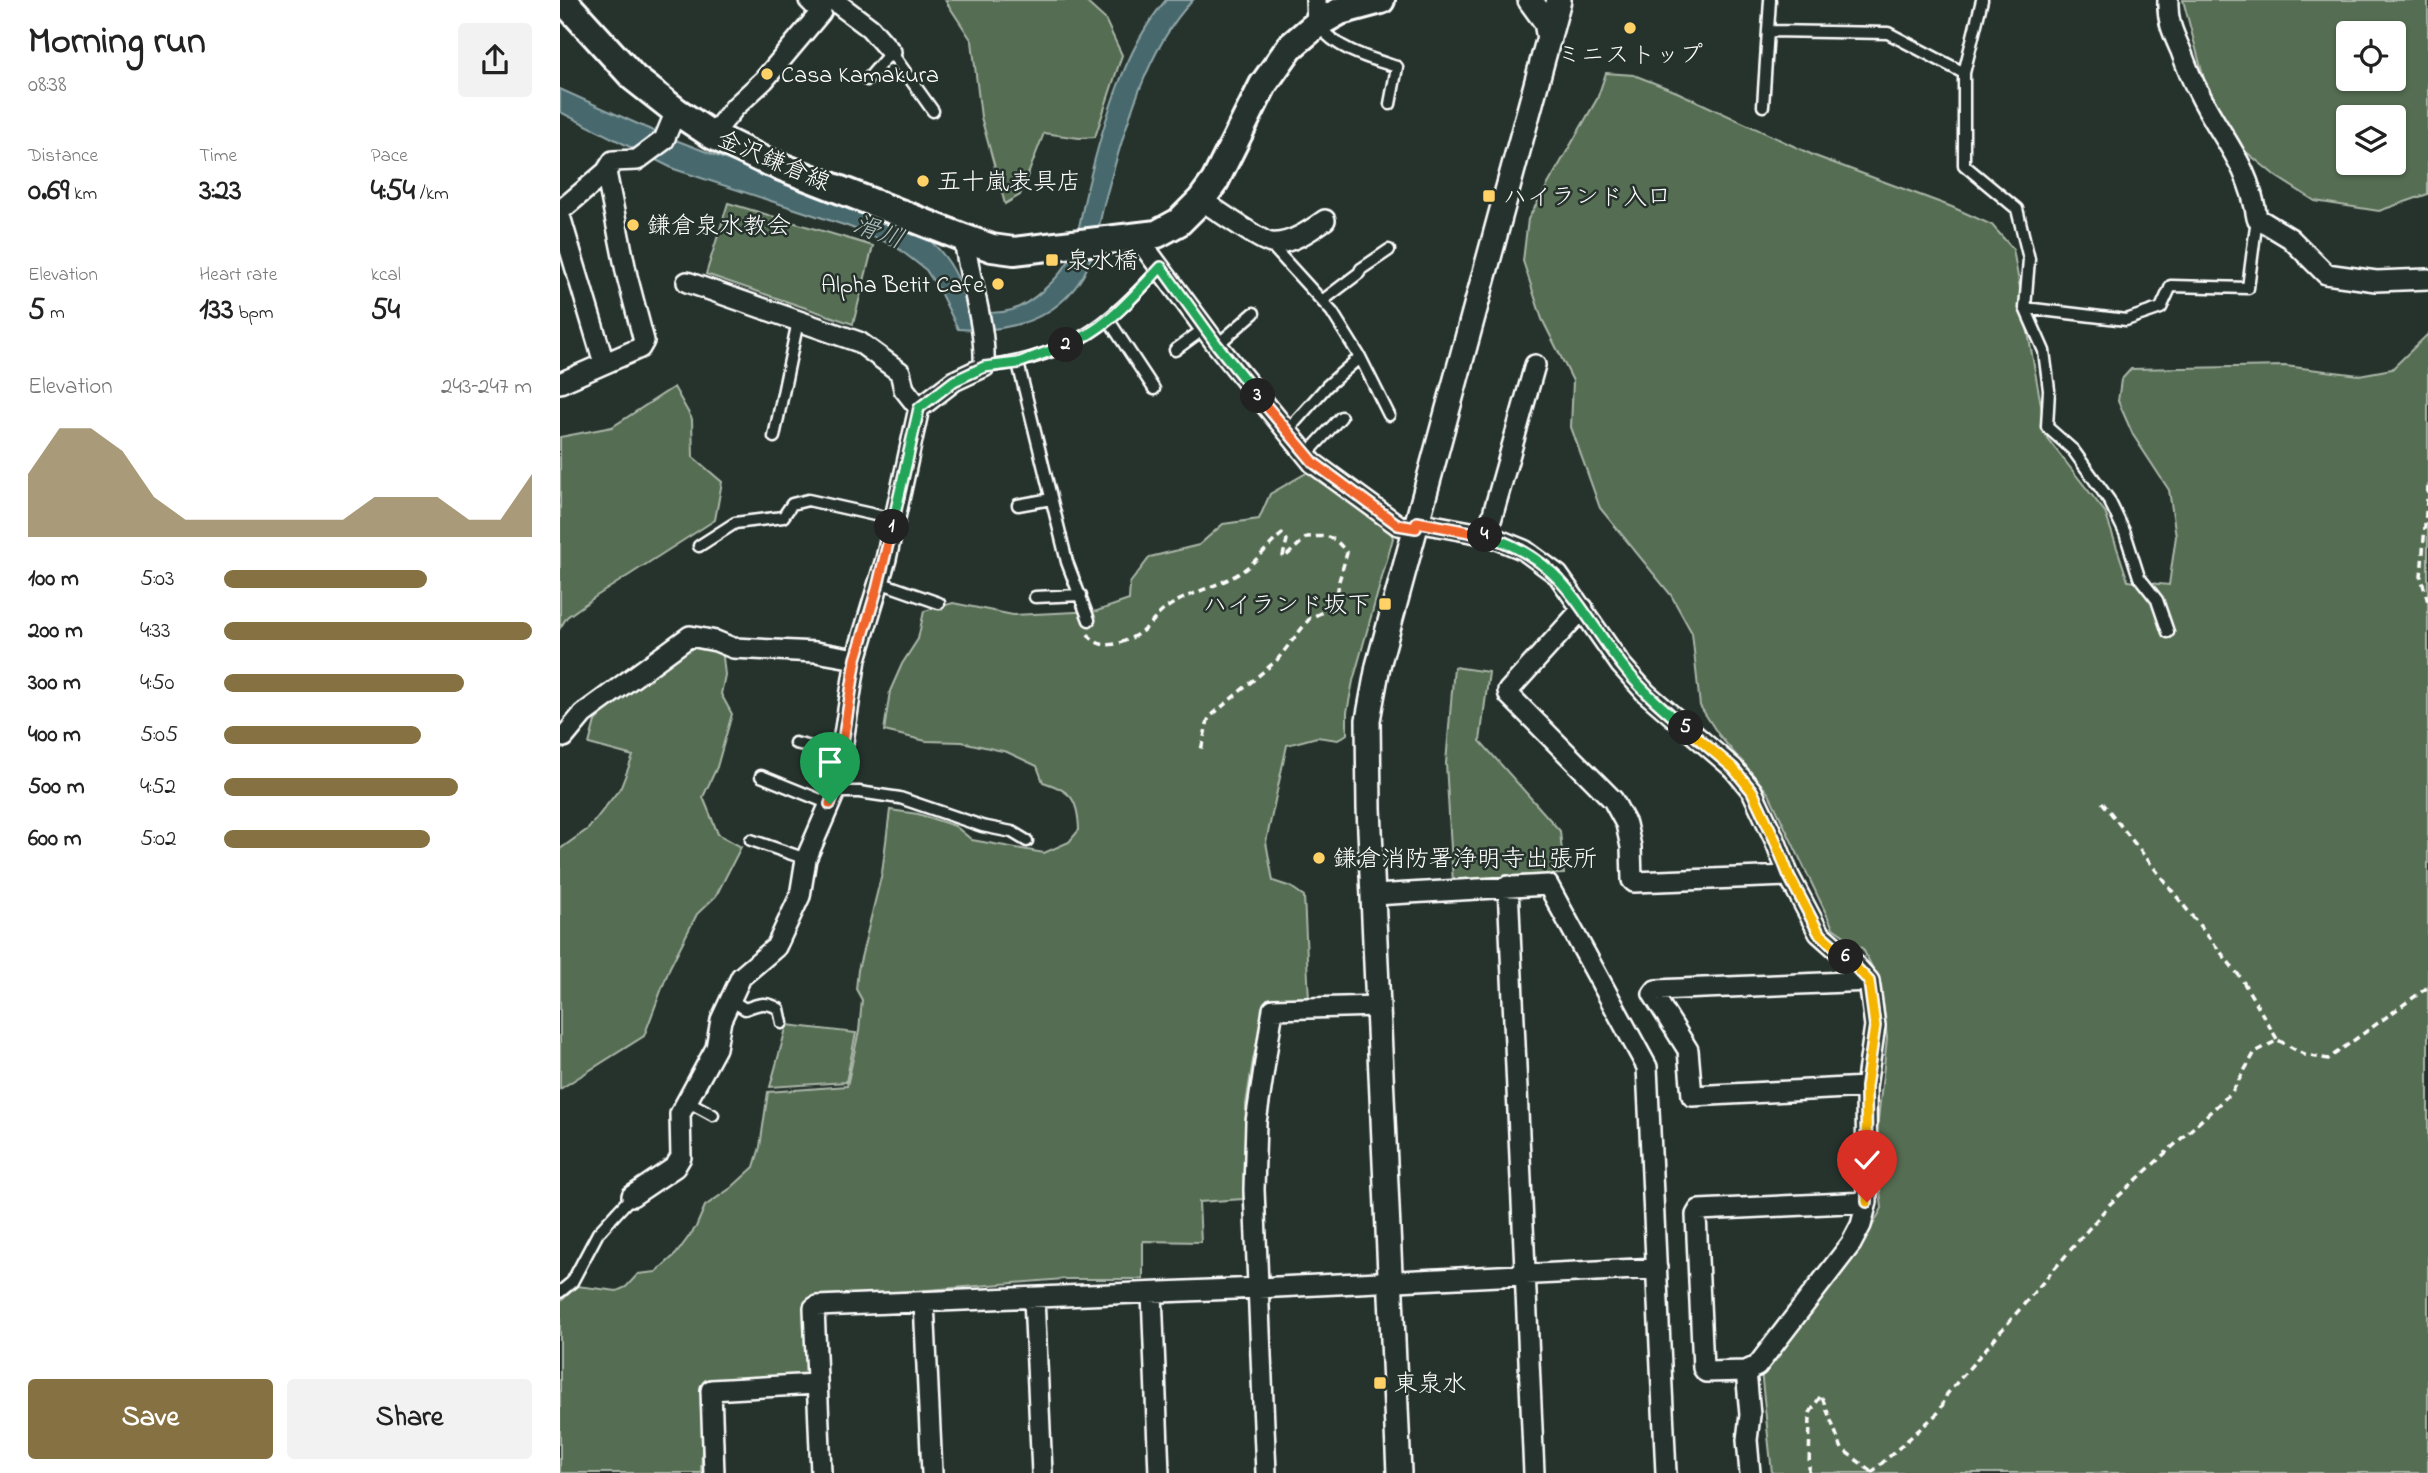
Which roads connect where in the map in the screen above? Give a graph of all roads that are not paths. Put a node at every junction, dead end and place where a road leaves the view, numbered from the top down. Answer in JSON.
{"nodes":[{"id":1,"x":563,"y":0,"type":"edge"},
{"id":2,"x":1381,"y":0,"type":"edge"},
{"id":3,"x":1530,"y":0,"type":"edge"},
{"id":4,"x":1559,"y":0,"type":"edge"},
{"id":5,"x":1770,"y":0,"type":"edge"},
{"id":6,"x":1982,"y":0,"type":"edge"},
{"id":7,"x":2168,"y":0,"type":"edge"},
{"id":8,"x":824,"y":3,"type":"edge"},
{"id":9,"x":1316,"y":12,"type":"edge"},
{"id":10,"x":1769,"y":30,"type":"junction"},
{"id":11,"x":1549,"y":39,"type":"junction"},
{"id":12,"x":891,"y":52,"type":"junction"},
{"id":13,"x":1964,"y":74,"type":"junction"},
{"id":14,"x":867,"y":79,"type":"dead end"},
{"id":15,"x":1390,"y":104,"type":"dead end"},
{"id":16,"x":1763,"y":106,"type":"dead end"},
{"id":17,"x":676,"y":111,"type":"junction"},
{"id":18,"x":933,"y":111,"type":"dead end"},
{"id":19,"x":712,"y":135,"type":"junction"},
{"id":20,"x":606,"y":172,"type":"junction"},
{"id":21,"x":1200,"y":200,"type":"junction"},
{"id":22,"x":560,"y":214,"type":"edge"},
{"id":23,"x":2257,"y":218,"type":"junction"},
{"id":24,"x":1325,"y":219,"type":"dead end"},
{"id":25,"x":964,"y":237,"type":"junction"},
{"id":26,"x":1137,"y":237,"type":"junction"},
{"id":27,"x":1269,"y":243,"type":"junction"},
{"id":28,"x":1389,"y":250,"type":"dead end"},
{"id":29,"x":1161,"y":267,"type":"junction"},
{"id":30,"x":2428,"y":279,"type":"edge"},
{"id":31,"x":687,"y":282,"type":"dead end"},
{"id":32,"x":1322,"y":301,"type":"junction"},
{"id":33,"x":2025,"y":308,"type":"junction"},
{"id":34,"x":1254,"y":313,"type":"dead end"},
{"id":35,"x":1108,"y":319,"type":"junction"},
{"id":36,"x":798,"y":321,"type":"junction"},
{"id":37,"x":1205,"y":328,"type":"junction"},
{"id":38,"x":1217,"y":345,"type":"junction"},
{"id":39,"x":1175,"y":350,"type":"dead end"},
{"id":40,"x":1360,"y":357,"type":"junction"},
{"id":41,"x":604,"y":363,"type":"junction"},
{"id":42,"x":1018,"y":363,"type":"junction"},
{"id":43,"x":1535,"y":365,"type":"dead end"},
{"id":44,"x":984,"y":367,"type":"junction"},
{"id":45,"x":560,"y":383,"type":"edge"},
{"id":46,"x":1154,"y":389,"type":"dead end"},
{"id":47,"x":919,"y":408,"type":"junction"},
{"id":48,"x":1389,"y":415,"type":"dead end"},
{"id":49,"x":1341,"y":417,"type":"dead end"},
{"id":50,"x":1287,"y":431,"type":"junction"},
{"id":51,"x":774,"y":437,"type":"dead end"},
{"id":52,"x":1307,"y":454,"type":"junction"},
{"id":53,"x":1051,"y":499,"type":"junction"},
{"id":54,"x":1018,"y":505,"type":"dead end"},
{"id":55,"x":893,"y":519,"type":"junction"},
{"id":56,"x":1416,"y":525,"type":"junction"},
{"id":57,"x":1487,"y":535,"type":"junction"},
{"id":58,"x":699,"y":546,"type":"dead end"},
{"id":59,"x":879,"y":582,"type":"junction"},
{"id":60,"x":1081,"y":595,"type":"junction"},
{"id":61,"x":1035,"y":597,"type":"dead end"},
{"id":62,"x":939,"y":603,"type":"dead end"},
{"id":63,"x":1583,"y":608,"type":"junction"},
{"id":64,"x":1089,"y":619,"type":"road end"},
{"id":65,"x":2168,"y":632,"type":"dead end"},
{"id":66,"x":856,"y":659,"type":"junction"},
{"id":67,"x":562,"y":739,"type":"edge"},
{"id":68,"x":795,"y":743,"type":"dead end"},
{"id":69,"x":841,"y":754,"type":"junction"},
{"id":70,"x":761,"y":776,"type":"dead end"},
{"id":71,"x":832,"y":798,"type":"junction"},
{"id":72,"x":751,"y":840,"type":"dead end"},
{"id":73,"x":1027,"y":841,"type":"dead end"},
{"id":74,"x":806,"y":859,"type":"junction"},
{"id":75,"x":1789,"y":876,"type":"junction"},
{"id":76,"x":1508,"y":886,"type":"junction"},
{"id":77,"x":1374,"y":895,"type":"junction"},
{"id":78,"x":1869,"y":981,"type":"junction"},
{"id":79,"x":731,"y":1000,"type":"junction"},
{"id":80,"x":1378,"y":1006,"type":"junction"},
{"id":81,"x":782,"y":1023,"type":"dead end"},
{"id":82,"x":1866,"y":1087,"type":"junction"},
{"id":83,"x":687,"y":1101,"type":"junction"},
{"id":84,"x":713,"y":1115,"type":"dead end"},
{"id":85,"x":632,"y":1196,"type":"joint"},
{"id":86,"x":1867,"y":1202,"type":"junction"},
{"id":87,"x":1657,"y":1268,"type":"junction"},
{"id":88,"x":1526,"y":1275,"type":"junction"},
{"id":89,"x":1391,"y":1282,"type":"junction"},
{"id":90,"x":1259,"y":1288,"type":"junction"},
{"id":91,"x":560,"y":1292,"type":"edge"},
{"id":92,"x":1152,"y":1293,"type":"junction"},
{"id":93,"x":1034,"y":1298,"type":"junction"},
{"id":94,"x":924,"y":1302,"type":"junction"},
{"id":95,"x":1746,"y":1371,"type":"junction"},
{"id":96,"x":816,"y":1384,"type":"junction"},
{"id":97,"x":714,"y":1473,"type":"edge"},
{"id":98,"x":821,"y":1473,"type":"edge"},
{"id":99,"x":932,"y":1473,"type":"edge"},
{"id":100,"x":1042,"y":1473,"type":"edge"},
{"id":101,"x":1159,"y":1473,"type":"edge"},
{"id":102,"x":1266,"y":1473,"type":"edge"},
{"id":103,"x":1399,"y":1473,"type":"edge"},
{"id":104,"x":1534,"y":1473,"type":"edge"},
{"id":105,"x":1666,"y":1473,"type":"edge"},
{"id":106,"x":1750,"y":1473,"type":"edge"}],
"edges":[{"from":1,"to":17,"type":"main road","name":"金沢鎌倉線"},
{"from":2,"to":9,"type":"main road"},
{"from":3,"to":11,"type":"street"},
{"from":4,"to":11,"type":"street"},
{"from":5,"to":10,"type":"lane"},
{"from":6,"to":13,"type":"lane"},
{"from":7,"to":23,"type":"street"},
{"from":8,"to":12,"type":"street"},
{"from":8,"to":19,"type":"street"},
{"from":9,"to":15,"type":"lane"},
{"from":9,"to":21,"type":"main road"},
{"from":10,"to":13,"type":"lane"},
{"from":10,"to":16,"type":"lane"},
{"from":11,"to":56,"type":"street"},
{"from":12,"to":14,"type":"lane"},
{"from":12,"to":18,"type":"lane"},
{"from":13,"to":33,"type":"lane"},
{"from":17,"to":19,"type":"main road","name":"金沢鎌倉線"},
{"from":17,"to":20,"type":"street"},
{"from":19,"to":25,"type":"main road","name":"金沢鎌倉線"},
{"from":20,"to":22,"type":"street"},
{"from":20,"to":41,"type":"street"},
{"from":21,"to":26,"type":"main road"},
{"from":21,"to":27,"type":"street"},
{"from":22,"to":41,"type":"street"},
{"from":23,"to":30,"type":"street"},
{"from":23,"to":33,"type":"lane"},
{"from":24,"to":27,"type":"street"},
{"from":25,"to":26,"type":"main road","name":"金沢鎌倉線"},
{"from":25,"to":44,"type":"street"},
{"from":26,"to":29,"type":"street"},
{"from":27,"to":32,"type":"lane"},
{"from":28,"to":32,"type":"lane"},
{"from":29,"to":35,"type":"lane"},
{"from":29,"to":37,"type":"street"},
{"from":31,"to":36,"type":"street"},
{"from":32,"to":40,"type":"lane"},
{"from":33,"to":65,"type":"lane"},
{"from":34,"to":38,"type":"lane"},
{"from":35,"to":42,"type":"lane"},
{"from":35,"to":46,"type":"lane"},
{"from":36,"to":47,"type":"street"},
{"from":36,"to":51,"type":"lane"},
{"from":37,"to":38,"type":"street"},
{"from":37,"to":39,"type":"lane"},
{"from":38,"to":50,"type":"street"},
{"from":40,"to":48,"type":"lane"},
{"from":40,"to":50,"type":"lane"},
{"from":41,"to":45,"type":"street"},
{"from":42,"to":44,"type":"lane"},
{"from":42,"to":53,"type":"lane"},
{"from":43,"to":57,"type":"street"},
{"from":44,"to":47,"type":"street"},
{"from":47,"to":55,"type":"street"},
{"from":49,"to":52,"type":"lane"},
{"from":50,"to":52,"type":"street"},
{"from":52,"to":56,"type":"street"},
{"from":53,"to":54,"type":"lane"},
{"from":53,"to":60,"type":"lane"},
{"from":55,"to":58,"type":"lane"},
{"from":55,"to":59,"type":"street"},
{"from":56,"to":57,"type":"street"},
{"from":56,"to":77,"type":"street"},
{"from":57,"to":63,"type":"street"},
{"from":59,"to":62,"type":"lane"},
{"from":59,"to":66,"type":"street"},
{"from":60,"to":61,"type":"lane"},
{"from":60,"to":64,"type":"lane"},
{"from":63,"to":75,"type":"street"},
{"from":63,"to":75,"type":"street"},
{"from":66,"to":67,"type":"street"},
{"from":66,"to":69,"type":"street"},
{"from":68,"to":69,"type":"lane"},
{"from":69,"to":71,"type":"street"},
{"from":70,"to":71,"type":"lane"},
{"from":71,"to":73,"type":"lane"},
{"from":71,"to":74,"type":"street"},
{"from":72,"to":74,"type":"lane"},
{"from":74,"to":79,"type":"street"},
{"from":75,"to":78,"type":"street"},
{"from":76,"to":77,"type":"street"},
{"from":76,"to":87,"type":"street"},
{"from":76,"to":88,"type":"street"},
{"from":77,"to":80,"type":"street"},
{"from":78,"to":82,"type":"street"},
{"from":78,"to":82,"type":"street"},
{"from":79,"to":81,"type":"lane"},
{"from":79,"to":83,"type":"street"},
{"from":80,"to":89,"type":"street"},
{"from":80,"to":90,"type":"street"},
{"from":82,"to":86,"type":"street"},
{"from":83,"to":84,"type":"lane"},
{"from":83,"to":85,"type":"street"},
{"from":85,"to":91,"type":"lane"},
{"from":86,"to":95,"type":"street"},
{"from":86,"to":95,"type":"street"},
{"from":87,"to":88,"type":"street"},
{"from":87,"to":105,"type":"street"},
{"from":88,"to":89,"type":"street"},
{"from":88,"to":104,"type":"street"},
{"from":89,"to":90,"type":"street"},
{"from":89,"to":103,"type":"street"},
{"from":90,"to":92,"type":"street"},
{"from":90,"to":102,"type":"street"},
{"from":92,"to":93,"type":"street"},
{"from":92,"to":101,"type":"street"},
{"from":93,"to":94,"type":"street"},
{"from":93,"to":100,"type":"street"},
{"from":94,"to":96,"type":"street"},
{"from":94,"to":99,"type":"street"},
{"from":95,"to":106,"type":"street"},
{"from":96,"to":97,"type":"street"},
{"from":96,"to":98,"type":"street"}]}
